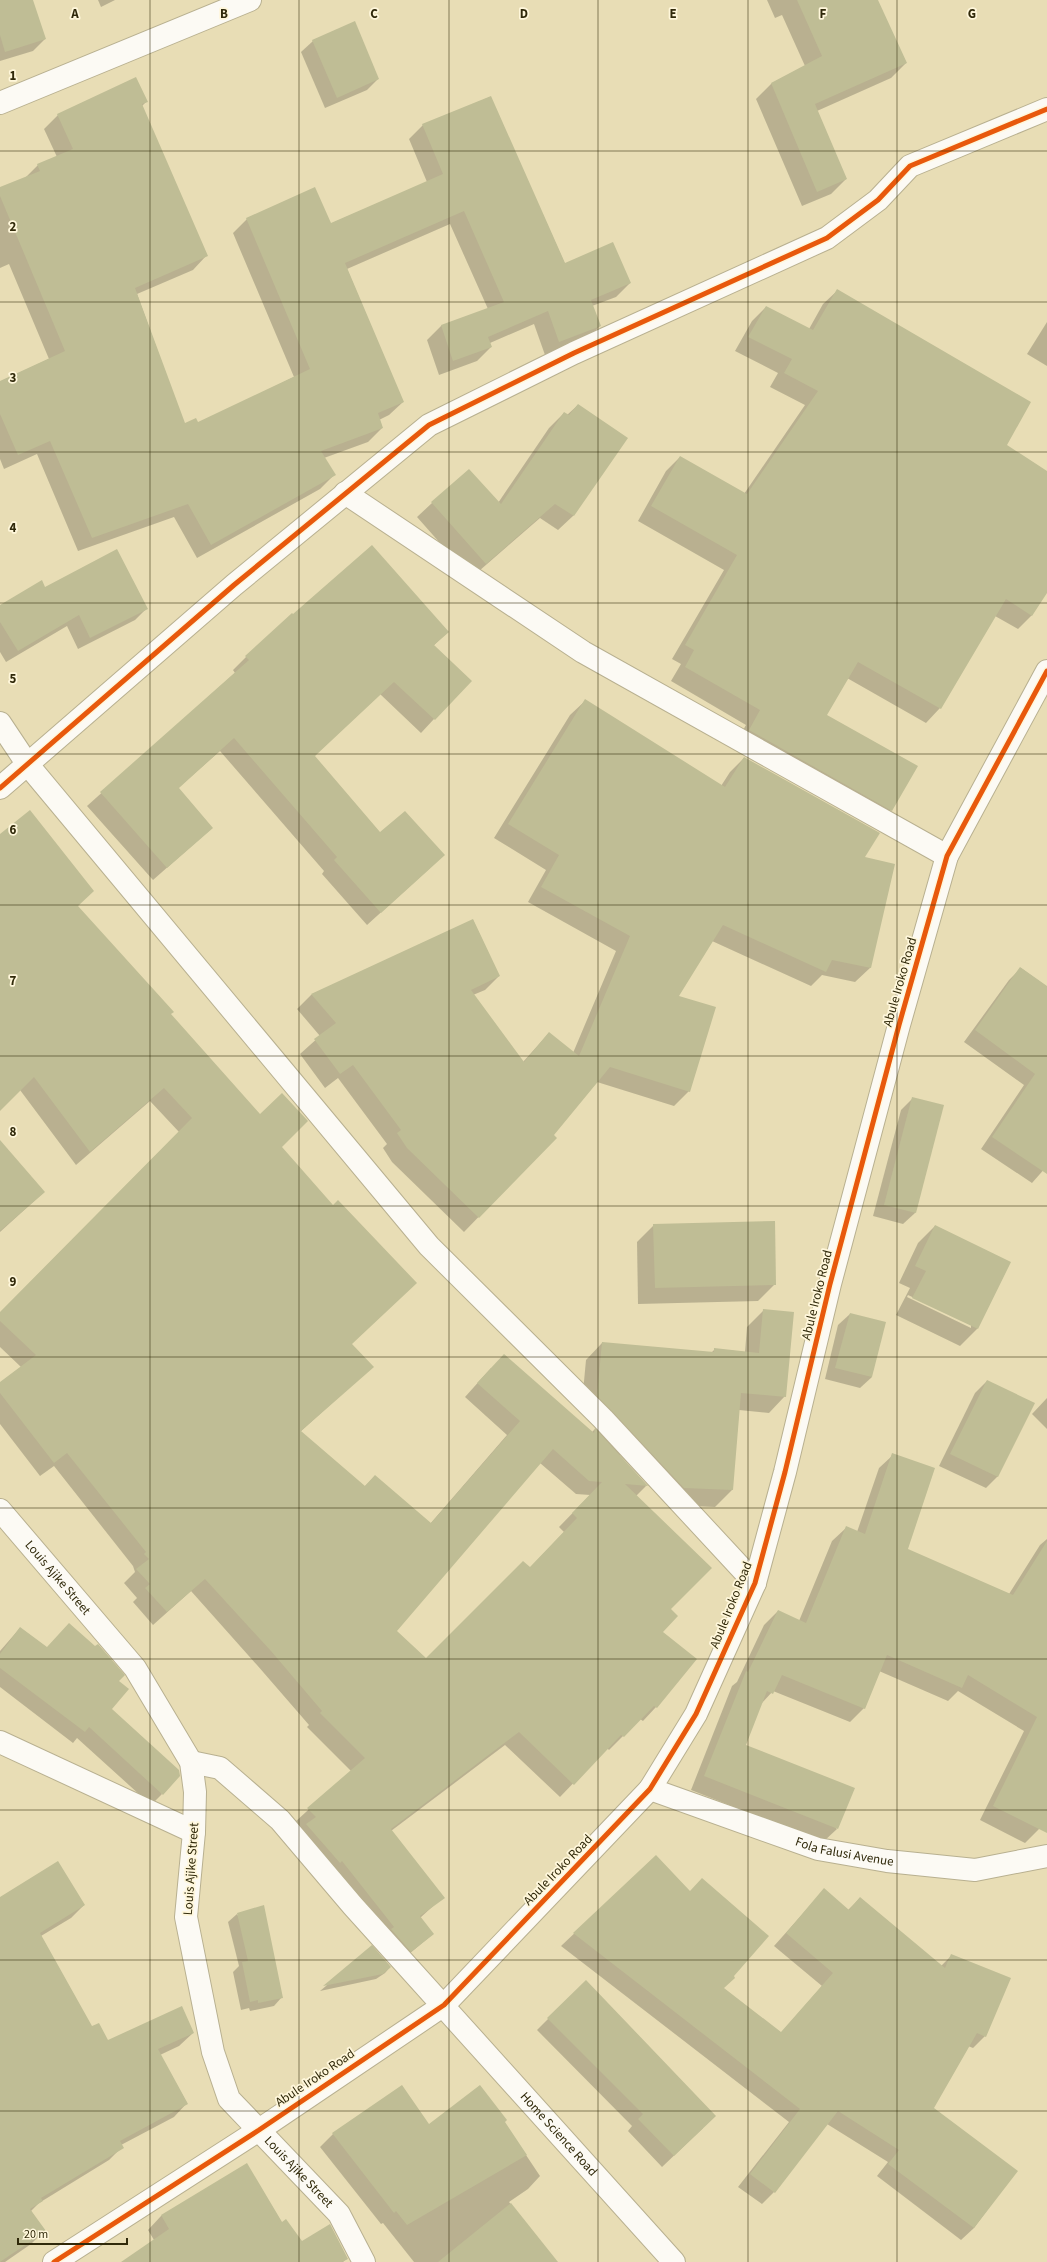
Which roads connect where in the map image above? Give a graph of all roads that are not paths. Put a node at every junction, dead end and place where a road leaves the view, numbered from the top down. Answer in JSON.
{"nodes":[{"id":1,"x":250,"y":0,"type":"edge"},
{"id":2,"x":0,"y":103,"type":"edge"},
{"id":3,"x":1047,"y":109,"type":"edge"},
{"id":4,"x":345,"y":493,"type":"junction"},
{"id":5,"x":1047,"y":671,"type":"edge"},
{"id":6,"x":0,"y":723,"type":"edge"},
{"id":7,"x":28,"y":765,"type":"junction"},
{"id":8,"x":0,"y":788,"type":"edge"},
{"id":9,"x":947,"y":856,"type":"junction"},
{"id":10,"x":0,"y":1510,"type":"edge"},
{"id":11,"x":755,"y":1583,"type":"junction"},
{"id":12,"x":0,"y":1742,"type":"edge"},
{"id":13,"x":191,"y":1762,"type":"junction"},
{"id":14,"x":650,"y":1789,"type":"junction"},
{"id":15,"x":194,"y":1832,"type":"junction"},
{"id":16,"x":1047,"y":1856,"type":"edge"},
{"id":17,"x":444,"y":2005,"type":"junction"},
{"id":18,"x":259,"y":2130,"type":"junction"},
{"id":19,"x":54,"y":2262,"type":"edge"},
{"id":20,"x":364,"y":2262,"type":"edge"},
{"id":21,"x":674,"y":2262,"type":"edge"}],
"edges":[{"from":1,"to":2,"type":"street"},
{"from":3,"to":4,"type":"street"},
{"from":4,"to":7,"type":"street"},
{"from":4,"to":9,"type":"street"},
{"from":5,"to":9,"type":"street","name":"Abule Iroko Road"},
{"from":6,"to":7,"type":"street"},
{"from":7,"to":8,"type":"street"},
{"from":7,"to":11,"type":"street"},
{"from":9,"to":11,"type":"street","name":"Abule Iroko Road"},
{"from":10,"to":13,"type":"street","name":"Louis Ajike Street"},
{"from":11,"to":14,"type":"street","name":"Abule Iroko Road"},
{"from":12,"to":15,"type":"street"},
{"from":13,"to":15,"type":"street","name":"Louis Ajike Street"},
{"from":13,"to":17,"type":"street","name":"Home Science Road"},
{"from":14,"to":16,"type":"street","name":"Fola Falusi Avenue"},
{"from":14,"to":17,"type":"street","name":"Abule Iroko Road"},
{"from":15,"to":18,"type":"street","name":"Louis Ajike Street"},
{"from":17,"to":18,"type":"street","name":"Abule Iroko Road"},
{"from":17,"to":21,"type":"street","name":"Home Science Road"},
{"from":18,"to":19,"type":"street","name":"Abule Iroko Road"},
{"from":18,"to":20,"type":"street","name":"Louis Ajike Street"}]}
